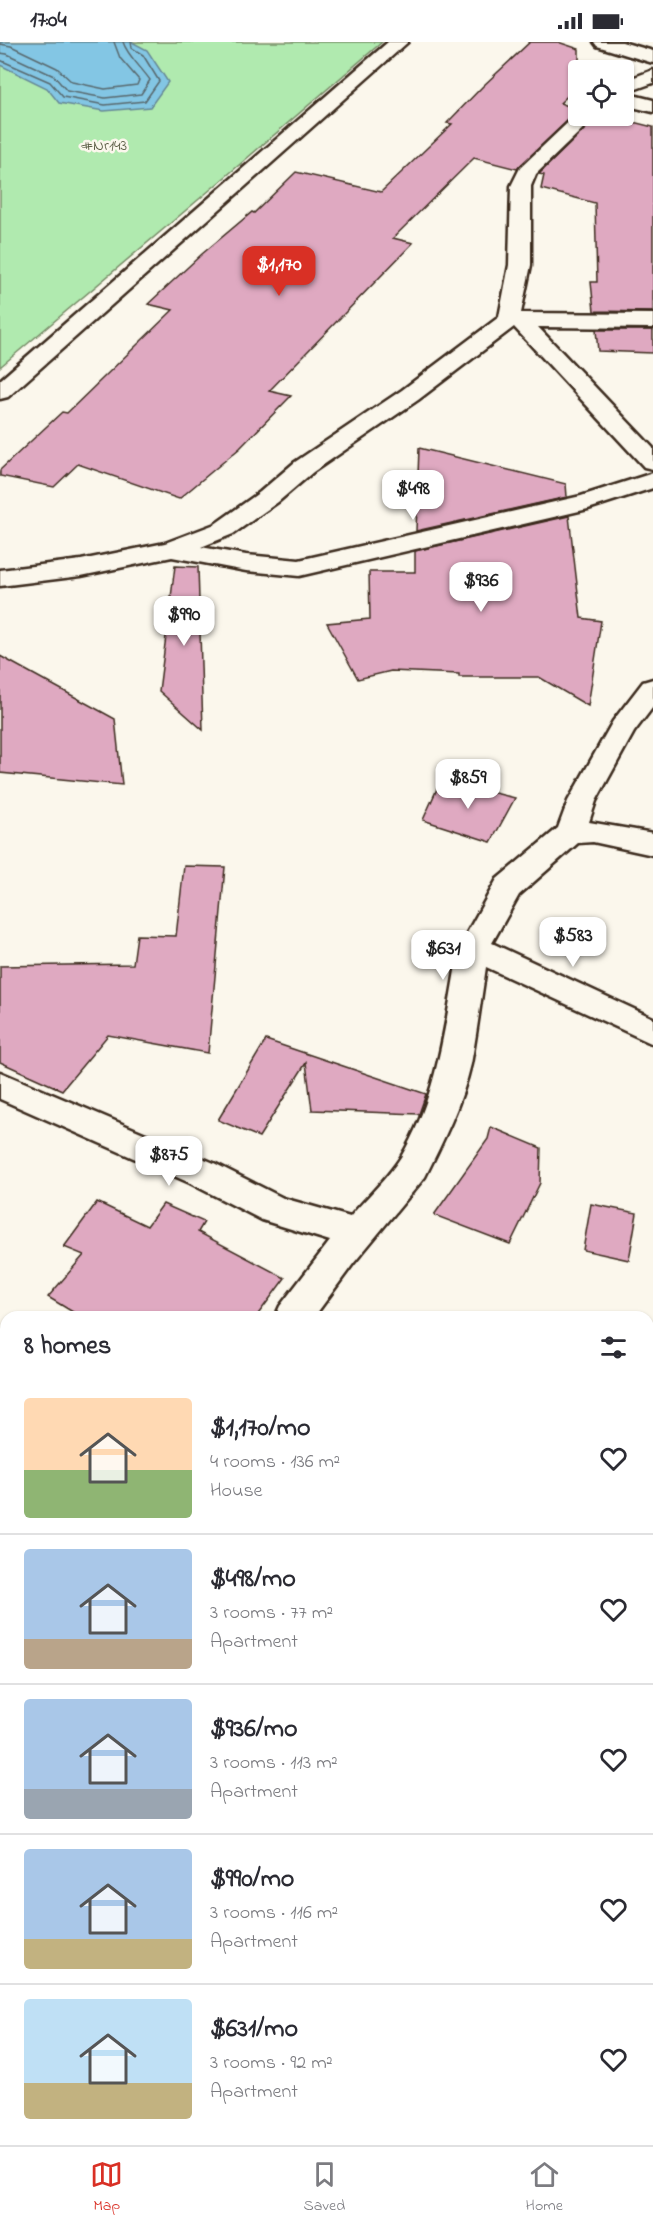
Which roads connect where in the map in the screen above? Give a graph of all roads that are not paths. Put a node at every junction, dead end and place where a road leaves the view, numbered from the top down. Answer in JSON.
{"nodes":[{"id":1,"x":399,"y":42,"type":"edge"},
{"id":2,"x":603,"y":42,"type":"edge"},
{"id":3,"x":653,"y":57,"type":"edge"},
{"id":4,"x":653,"y":76,"type":"edge"},
{"id":5,"x":634,"y":84,"type":"edge"},
{"id":6,"x":634,"y":101,"type":"edge"},
{"id":7,"x":653,"y":106,"type":"edge"},
{"id":8,"x":575,"y":126,"type":"edge"},
{"id":9,"x":514,"y":320,"type":"junction"},
{"id":10,"x":653,"y":321,"type":"edge"},
{"id":11,"x":0,"y":392,"type":"edge"},
{"id":12,"x":653,"y":462,"type":"edge"},
{"id":13,"x":653,"y":480,"type":"edge"},
{"id":14,"x":172,"y":549,"type":"junction"},
{"id":15,"x":0,"y":578,"type":"edge"},
{"id":16,"x":653,"y":688,"type":"edge"},
{"id":17,"x":571,"y":833,"type":"junction"},
{"id":18,"x":653,"y":844,"type":"edge"},
{"id":19,"x":474,"y":948,"type":"junction"},
{"id":20,"x":653,"y":1032,"type":"edge"},
{"id":21,"x":0,"y":1085,"type":"edge"},
{"id":22,"x":357,"y":1234,"type":"junction"},
{"id":23,"x":298,"y":1311,"type":"edge"}],
"edges":[{"from":1,"to":11,"type":"street"},
{"from":2,"to":3,"type":"street"},
{"from":4,"to":5,"type":"street"},
{"from":6,"to":7,"type":"street"},
{"from":8,"to":9,"type":"street"},
{"from":9,"to":10,"type":"street"},
{"from":9,"to":12,"type":"street"},
{"from":9,"to":14,"type":"street"},
{"from":13,"to":14,"type":"street"},
{"from":14,"to":15,"type":"street"},
{"from":16,"to":17,"type":"street"},
{"from":17,"to":18,"type":"street"},
{"from":17,"to":19,"type":"street"},
{"from":19,"to":20,"type":"street"},
{"from":19,"to":22,"type":"street"},
{"from":21,"to":22,"type":"street"},
{"from":22,"to":23,"type":"street"}]}
